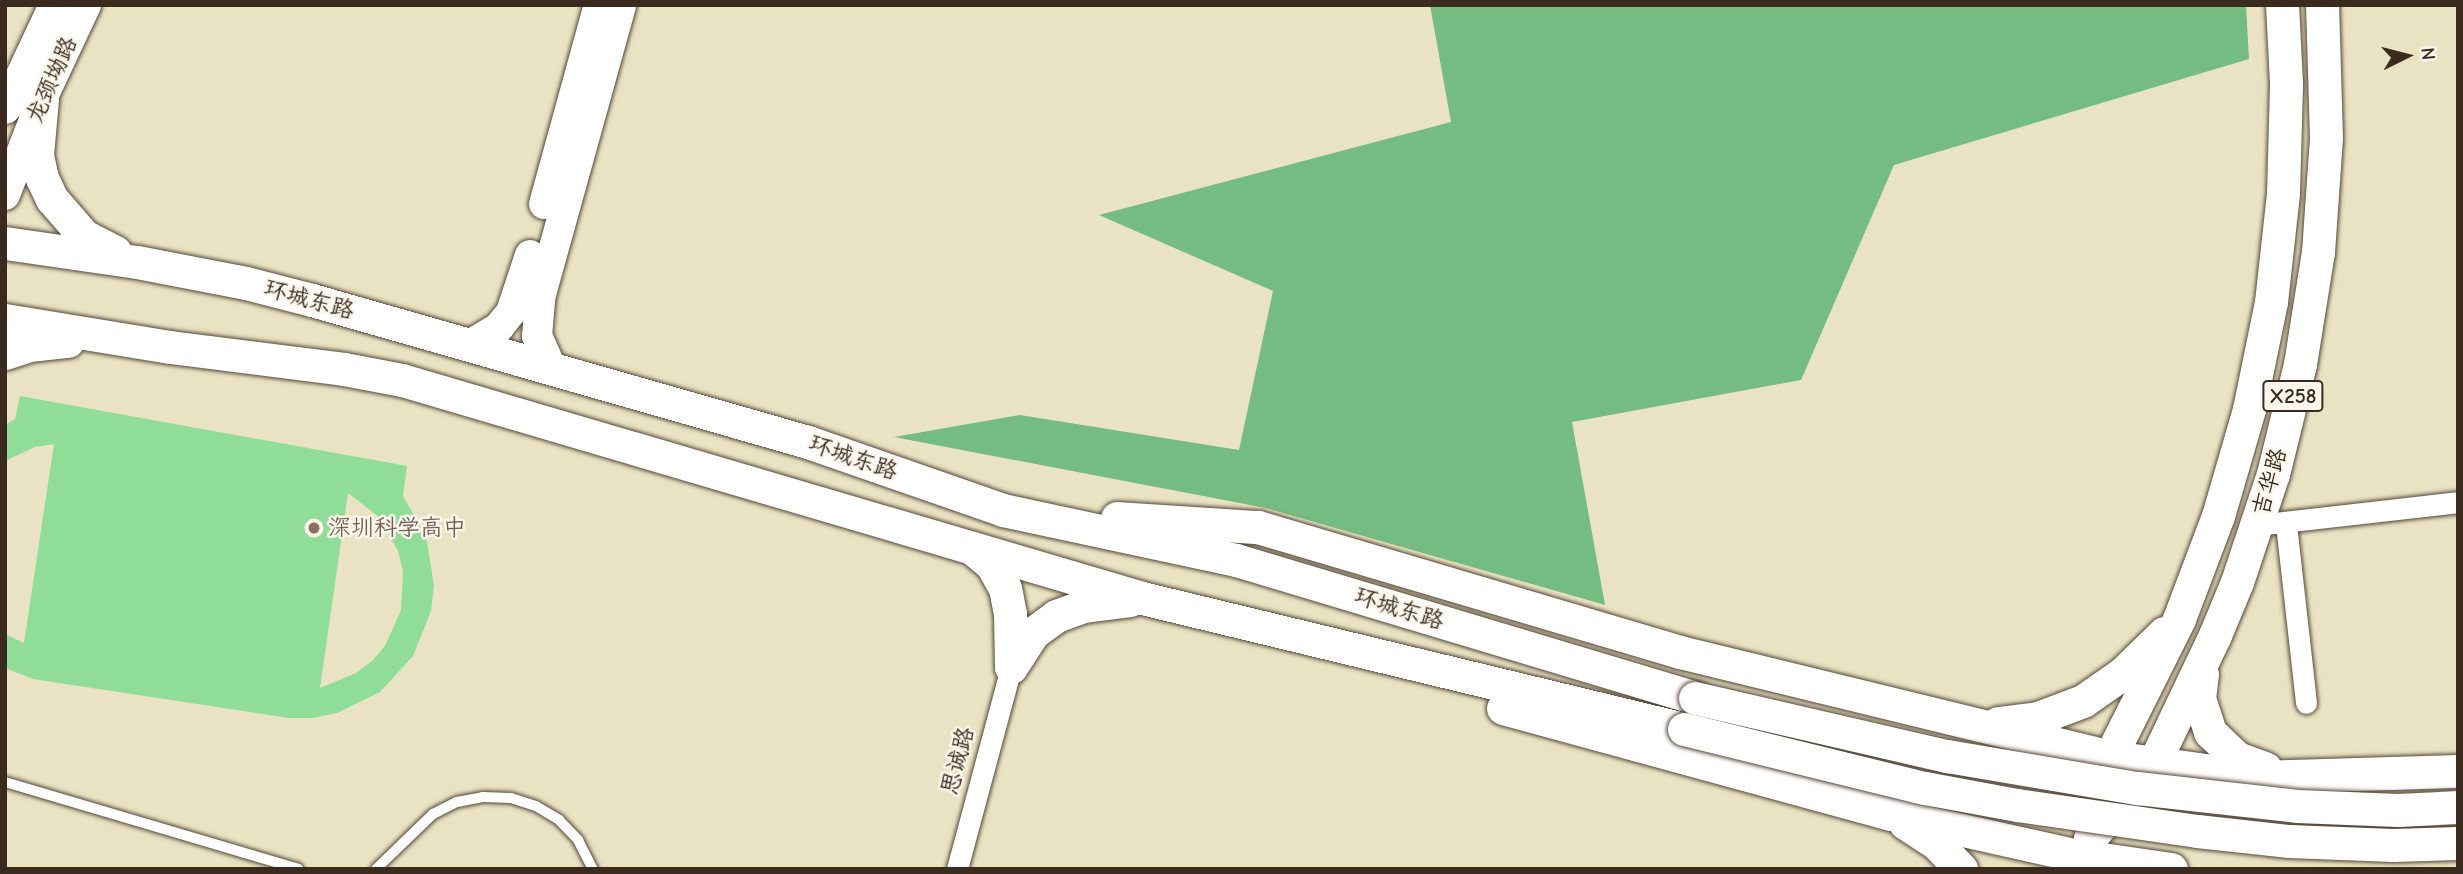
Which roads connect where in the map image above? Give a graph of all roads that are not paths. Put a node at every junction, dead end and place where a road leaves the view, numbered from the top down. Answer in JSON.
{"nodes":[{"id":1,"x":54,"y":5,"type":"edge"},
{"id":2,"x":86,"y":5,"type":"edge"},
{"id":3,"x":599,"y":5,"type":"edge"},
{"id":4,"x":621,"y":5,"type":"edge"},
{"id":5,"x":2281,"y":5,"type":"edge"},
{"id":6,"x":2322,"y":5,"type":"edge"},
{"id":7,"x":42,"y":99,"type":"junction"},
{"id":8,"x":6,"y":106,"type":"edge"},
{"id":9,"x":5,"y":195,"type":"edge"},
{"id":10,"x":5,"y":243,"type":"edge"},
{"id":11,"x":137,"y":262,"type":"junction"},
{"id":12,"x":5,"y":320,"type":"edge"},
{"id":13,"x":471,"y":344,"type":"junction"},
{"id":14,"x":170,"y":347,"type":"junction"},
{"id":15,"x":5,"y":353,"type":"edge"},
{"id":16,"x":551,"y":367,"type":"junction"},
{"id":17,"x":2458,"y":502,"type":"edge"},
{"id":18,"x":1003,"y":510,"type":"junction"},
{"id":19,"x":2272,"y":525,"type":"junction"},
{"id":20,"x":972,"y":548,"type":"junction"},
{"id":21,"x":1142,"y":598,"type":"junction"},
{"id":22,"x":2179,"y":619,"type":"junction"},
{"id":23,"x":2204,"y":662,"type":"junction"},
{"id":24,"x":1011,"y":667,"type":"junction"},
{"id":25,"x":2306,"y":703,"type":"dead end"},
{"id":26,"x":1966,"y":723,"type":"junction"},
{"id":27,"x":2112,"y":757,"type":"junction"},
{"id":28,"x":2154,"y":763,"type":"junction"},
{"id":29,"x":2458,"y":771,"type":"edge"},
{"id":30,"x":2291,"y":776,"type":"junction"},
{"id":31,"x":5,"y":782,"type":"edge"},
{"id":32,"x":2458,"y":807,"type":"edge"},
{"id":33,"x":1891,"y":814,"type":"junction"},
{"id":34,"x":2458,"y":843,"type":"edge"},
{"id":35,"x":2058,"y":860,"type":"edge"},
{"id":36,"x":298,"y":869,"type":"edge"},
{"id":37,"x":376,"y":869,"type":"edge"},
{"id":38,"x":593,"y":869,"type":"edge"},
{"id":39,"x":957,"y":869,"type":"edge"},
{"id":40,"x":1961,"y":869,"type":"edge"},
{"id":41,"x":2171,"y":869,"type":"edge"}],
"edges":[{"from":1,"to":8,"type":"street","name":"龙颈坳路"},
{"from":2,"to":7,"type":"street","name":"龙颈坳路"},
{"from":3,"to":13,"type":"street"},
{"from":4,"to":16,"type":"street"},
{"from":5,"to":22,"type":"main road","name":"吉华路","number":"X258"},
{"from":6,"to":19,"type":"main road","name":"吉华路","number":"X258"},
{"from":7,"to":9,"type":"street","name":"龙颈坳路"},
{"from":7,"to":11,"type":"main road"},
{"from":10,"to":11,"type":"main road","name":"环城东路"},
{"from":11,"to":13,"type":"main road","name":"环城东路"},
{"from":12,"to":14,"type":"main road","name":"环城东路"},
{"from":13,"to":16,"type":"main road","name":"环城东路"},
{"from":14,"to":15,"type":"main road"},
{"from":14,"to":20,"type":"main road","name":"环城东路"},
{"from":16,"to":18,"type":"main road","name":"环城东路"},
{"from":17,"to":19,"type":"street"},
{"from":18,"to":26,"type":"main road"},
{"from":18,"to":32,"type":"main road","name":"环城东路","bridge":true},
{"from":19,"to":23,"type":"main road","name":"吉华路","number":"X258"},
{"from":19,"to":25,"type":"street"},
{"from":20,"to":21,"type":"main road","name":"环城东路"},
{"from":20,"to":24,"type":"main road"},
{"from":21,"to":24,"type":"main road"},
{"from":21,"to":33,"type":"main road"},
{"from":21,"to":34,"type":"main road","name":"环城东路","bridge":true},
{"from":22,"to":26,"type":"main road"},
{"from":22,"to":27,"type":"main road","name":"吉华路","number":"X258"},
{"from":23,"to":28,"type":"main road","name":"吉华路","number":"X258"},
{"from":23,"to":30,"type":"main road"},
{"from":24,"to":39,"type":"street","name":"思诚路"},
{"from":26,"to":27,"type":"main road"},
{"from":27,"to":28,"type":"main road"},
{"from":27,"to":35,"type":"main road","name":"吉华路","number":"X258"},
{"from":28,"to":30,"type":"main road"},
{"from":28,"to":35,"type":"main road","name":"吉华路","number":"X258"},
{"from":29,"to":30,"type":"main road"},
{"from":31,"to":36,"type":"lane"},
{"from":33,"to":35,"type":"main road"},
{"from":33,"to":40,"type":"main road"},
{"from":35,"to":41,"type":"main road"},
{"from":37,"to":38,"type":"lane"}]}
